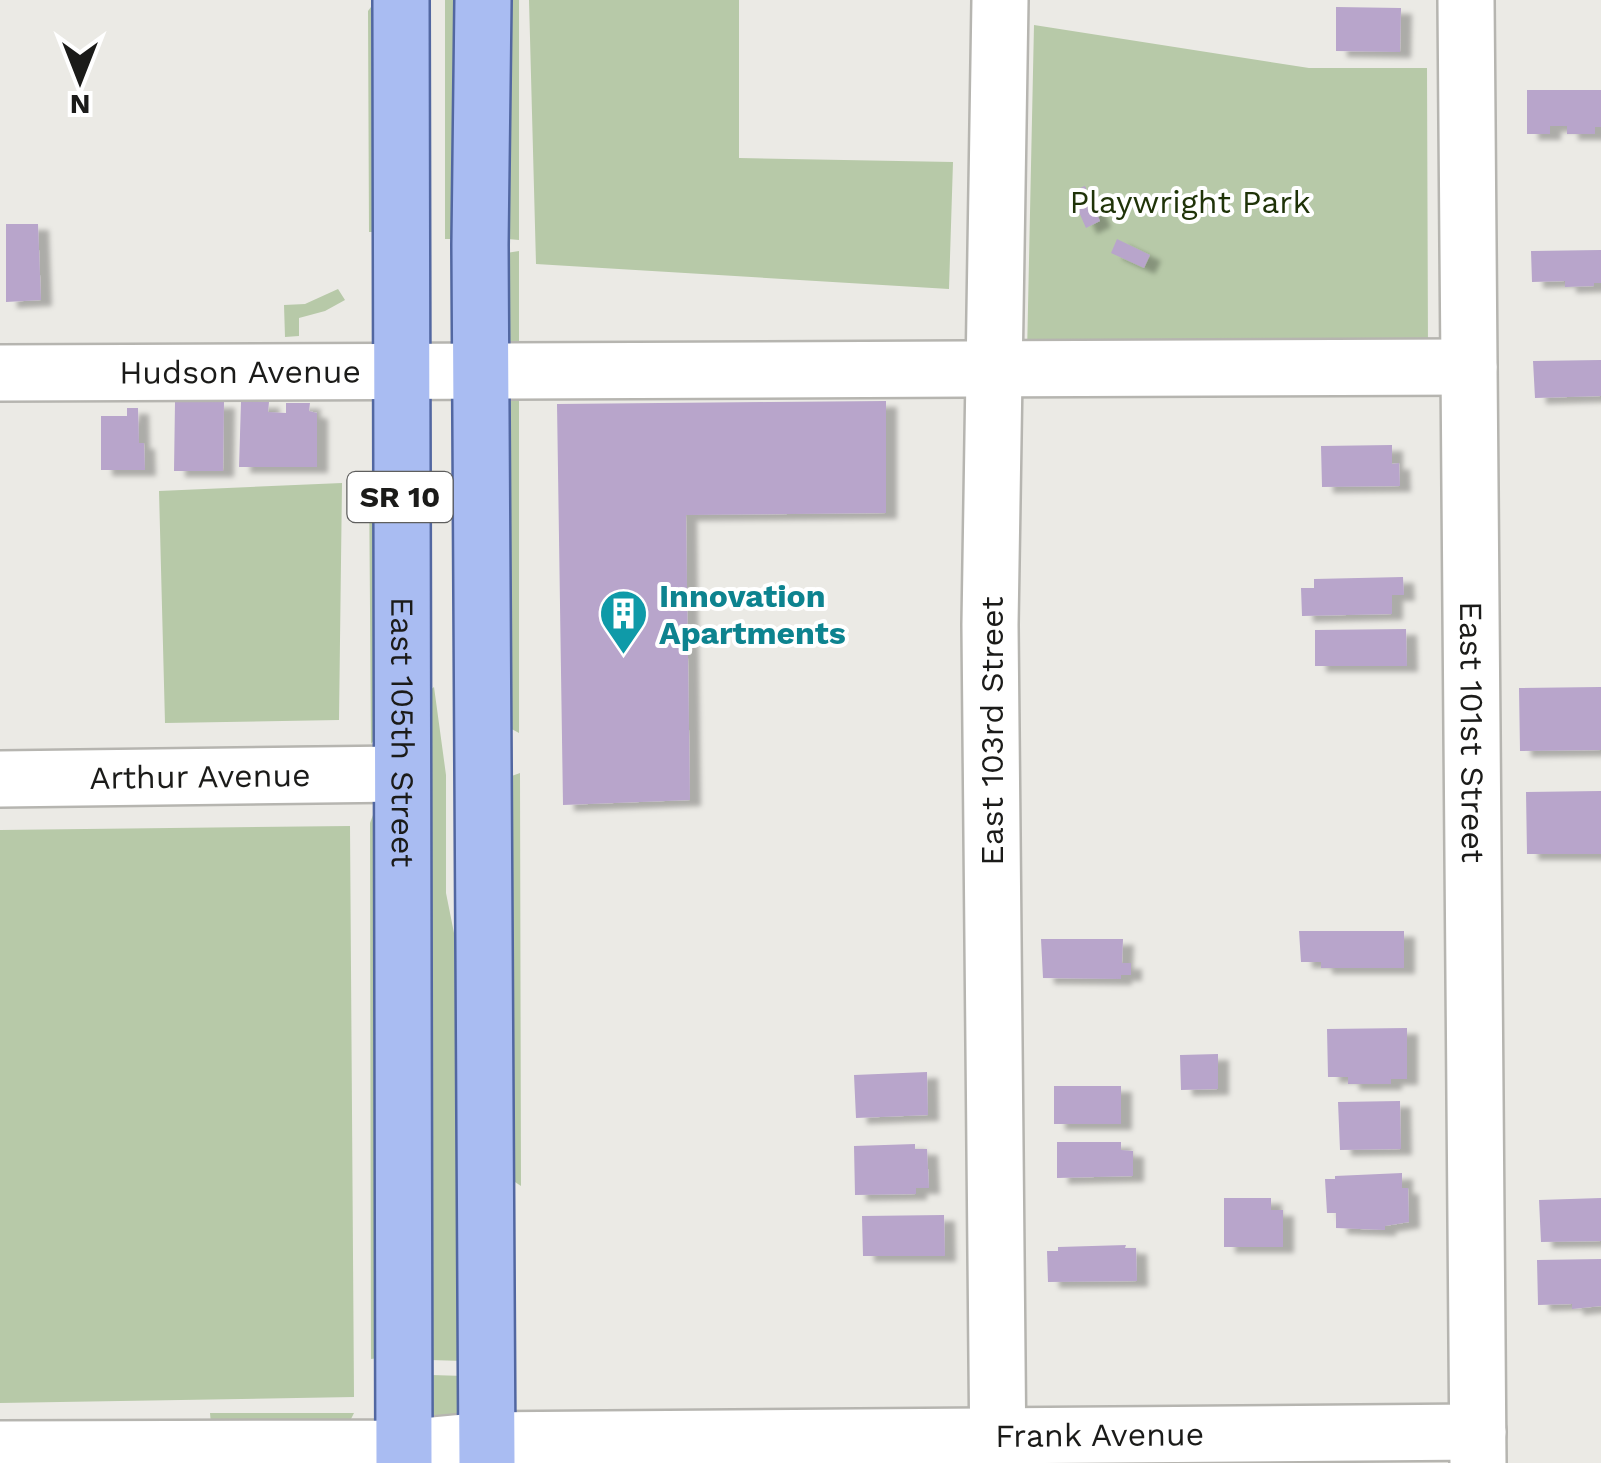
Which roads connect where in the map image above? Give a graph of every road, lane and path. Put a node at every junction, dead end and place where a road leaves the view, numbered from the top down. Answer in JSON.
{"nodes":[{"id":1,"x":401,"y":0,"type":"edge"},
{"id":2,"x":483,"y":0,"type":"edge"},
{"id":3,"x":1000,"y":0,"type":"edge"},
{"id":4,"x":1466,"y":0,"type":"edge"},
{"id":5,"x":1469,"y":367,"type":"junction"},
{"id":6,"x":994,"y":368,"type":"junction"},
{"id":7,"x":482,"y":371,"type":"junction"},
{"id":8,"x":0,"y":372,"type":"edge"},
{"id":9,"x":400,"y":372,"type":"junction"},
{"id":10,"x":401,"y":774,"type":"junction"},
{"id":11,"x":0,"y":779,"type":"edge"},
{"id":12,"x":1478,"y":1447,"type":"edge"},
{"id":13,"x":0,"y":1449,"type":"edge"},
{"id":14,"x":998,"y":1449,"type":"edge"},
{"id":15,"x":487,"y":1451,"type":"edge"},
{"id":16,"x":404,"y":1455,"type":"edge"}],
"edges":[{"from":1,"to":9,"type":"main road","name":"East 105th Street","number":"SR 10"},
{"from":2,"to":7,"type":"main road","number":"SR 10"},
{"from":3,"to":6,"type":"street","name":"East 103rd Street"},
{"from":4,"to":5,"type":"street","name":"East 101st Street"},
{"from":5,"to":6,"type":"street","name":"Hudson Avenue"},
{"from":5,"to":12,"type":"street","name":"East 101st Street"},
{"from":6,"to":7,"type":"street","name":"Hudson Avenue"},
{"from":6,"to":14,"type":"street","name":"East 103rd Street"},
{"from":7,"to":9,"type":"street","name":"Hudson Avenue"},
{"from":7,"to":15,"type":"main road","number":"SR 10"},
{"from":8,"to":9,"type":"street","name":"Hudson Avenue"},
{"from":9,"to":10,"type":"main road","name":"East 105th Street","number":"SR 10"},
{"from":10,"to":11,"type":"street","name":"Arthur Avenue"},
{"from":10,"to":16,"type":"main road","name":"East 105th Street","number":"SR 10"},
{"from":12,"to":14,"type":"street","name":"Frank Avenue"},
{"from":13,"to":16,"type":"street","name":"Frank Avenue"},
{"from":14,"to":15,"type":"street","name":"Frank Avenue"},
{"from":15,"to":16,"type":"street","name":"Frank Avenue"}]}
